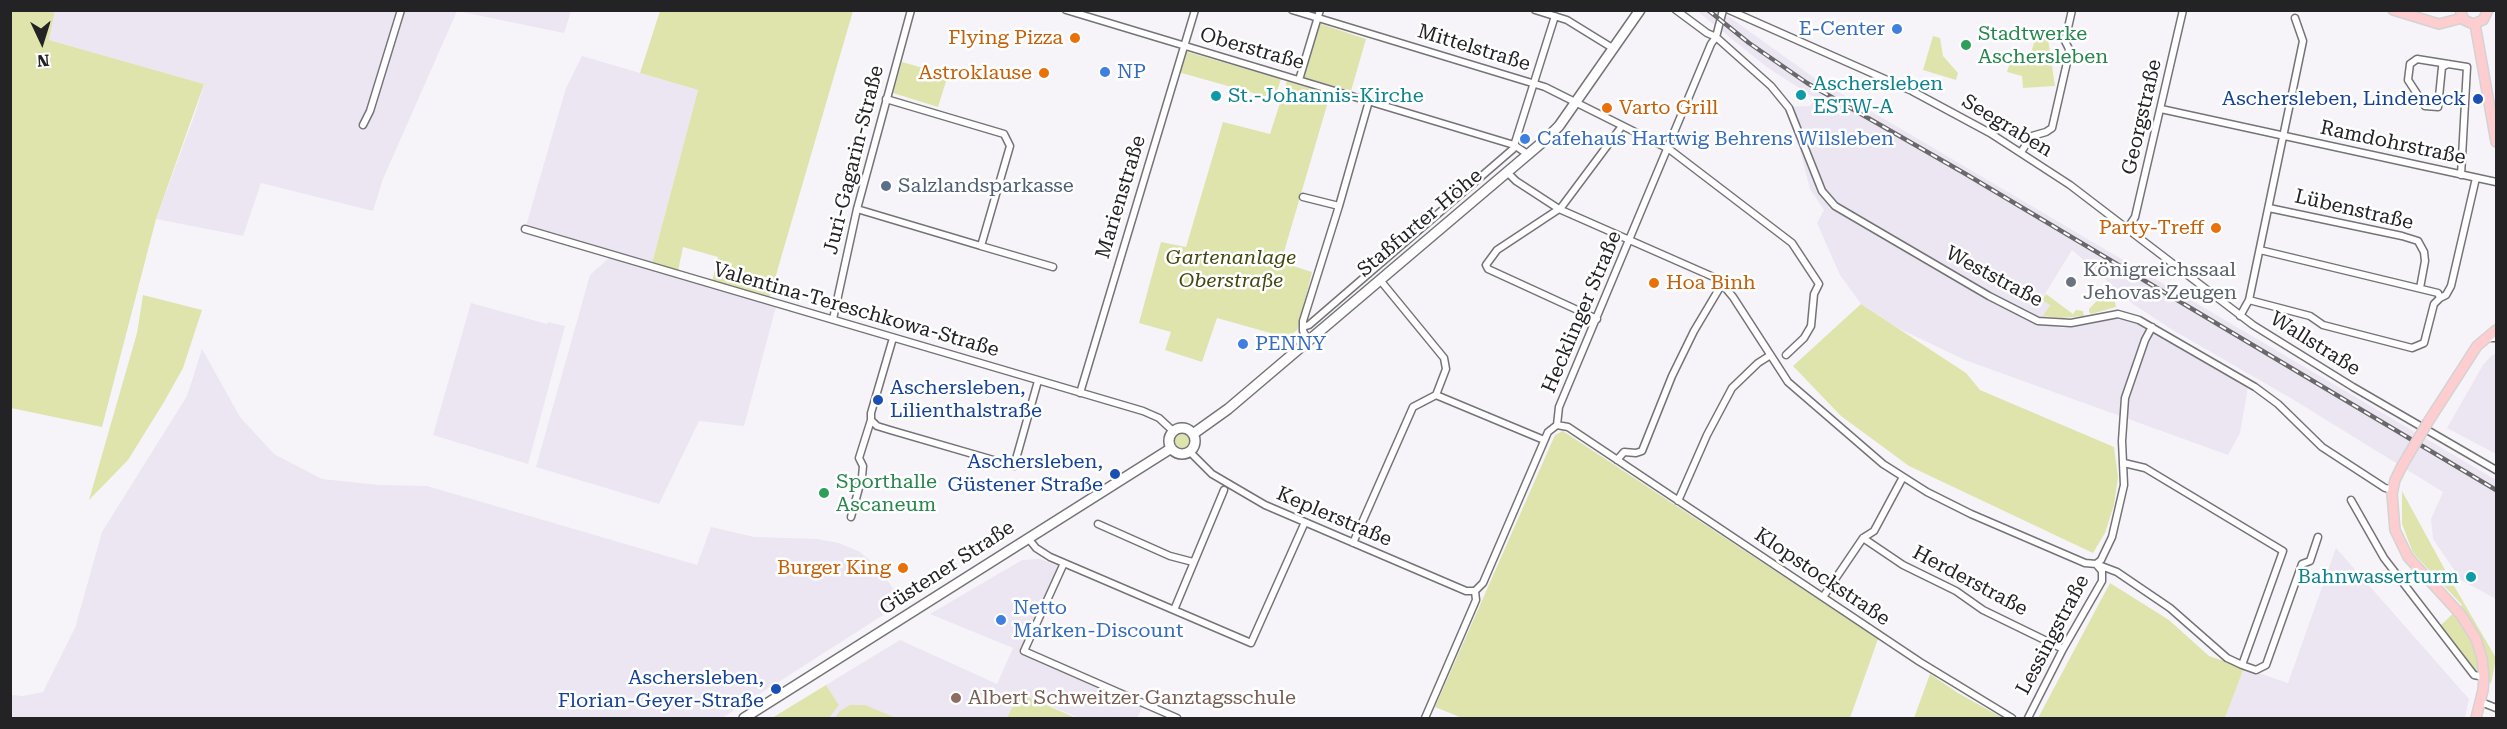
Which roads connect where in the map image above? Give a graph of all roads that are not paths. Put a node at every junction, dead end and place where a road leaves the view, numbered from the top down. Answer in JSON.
{"nodes":[{"id":1,"x":401,"y":10,"type":"edge"},
{"id":2,"x":911,"y":10,"type":"edge"},
{"id":3,"x":1066,"y":10,"type":"edge"},
{"id":4,"x":1195,"y":10,"type":"edge"},
{"id":5,"x":1292,"y":10,"type":"edge"},
{"id":6,"x":1320,"y":10,"type":"edge"},
{"id":7,"x":1535,"y":10,"type":"edge"},
{"id":8,"x":1640,"y":10,"type":"edge"},
{"id":9,"x":1676,"y":10,"type":"edge"},
{"id":10,"x":1728,"y":10,"type":"edge"},
{"id":11,"x":2072,"y":10,"type":"edge"},
{"id":12,"x":2183,"y":10,"type":"edge"},
{"id":13,"x":2393,"y":10,"type":"edge"},
{"id":14,"x":1723,"y":11,"type":"edge"},
{"id":15,"x":2489,"y":11,"type":"edge"},
{"id":16,"x":2461,"y":14,"type":"edge"},
{"id":17,"x":1555,"y":16,"type":"junction"},
{"id":18,"x":2295,"y":18,"type":"dead end"},
{"id":19,"x":1317,"y":19,"type":"junction"},
{"id":20,"x":2475,"y":24,"type":"junction"},
{"id":21,"x":1716,"y":37,"type":"junction"},
{"id":22,"x":1184,"y":46,"type":"junction"},
{"id":23,"x":1614,"y":49,"type":"junction"},
{"id":24,"x":2448,"y":64,"type":"junction"},
{"id":25,"x":1299,"y":80,"type":"junction"},
{"id":26,"x":1535,"y":84,"type":"junction"},
{"id":27,"x":886,"y":99,"type":"junction"},
{"id":28,"x":1369,"y":101,"type":"junction"},
{"id":29,"x":1575,"y":103,"type":"junction"},
{"id":30,"x":2161,"y":109,"type":"junction"},
{"id":31,"x":363,"y":125,"type":"dead end"},
{"id":32,"x":1622,"y":126,"type":"junction"},
{"id":33,"x":2282,"y":137,"type":"junction"},
{"id":34,"x":2496,"y":142,"type":"edge"},
{"id":35,"x":1514,"y":145,"type":"junction"},
{"id":36,"x":1669,"y":149,"type":"junction"},
{"id":37,"x":2021,"y":152,"type":"junction"},
{"id":38,"x":1529,"y":155,"type":"junction"},
{"id":39,"x":1508,"y":173,"type":"junction"},
{"id":40,"x":2461,"y":175,"type":"junction"},
{"id":41,"x":2476,"y":178,"type":"junction"},
{"id":42,"x":2496,"y":182,"type":"edge"},
{"id":43,"x":1303,"y":196,"type":"dead end"},
{"id":44,"x":1339,"y":206,"type":"junction"},
{"id":45,"x":2269,"y":208,"type":"junction"},
{"id":46,"x":857,"y":209,"type":"junction"},
{"id":47,"x":1560,"y":209,"type":"junction"},
{"id":48,"x":525,"y":229,"type":"dead end"},
{"id":49,"x":2127,"y":229,"type":"junction"},
{"id":50,"x":1630,"y":239,"type":"junction"},
{"id":51,"x":981,"y":246,"type":"junction"},
{"id":52,"x":2260,"y":250,"type":"junction"},
{"id":53,"x":1053,"y":267,"type":"dead end"},
{"id":54,"x":1380,"y":280,"type":"junction"},
{"id":55,"x":1722,"y":284,"type":"junction"},
{"id":56,"x":2420,"y":288,"type":"junction"},
{"id":57,"x":2440,"y":298,"type":"junction"},
{"id":58,"x":2249,"y":300,"type":"junction"},
{"id":59,"x":2240,"y":316,"type":"junction"},
{"id":60,"x":833,"y":319,"type":"junction"},
{"id":61,"x":1597,"y":319,"type":"junction"},
{"id":62,"x":1303,"y":327,"type":"junction"},
{"id":63,"x":2152,"y":327,"type":"junction"},
{"id":64,"x":2496,"y":330,"type":"edge"},
{"id":65,"x":893,"y":338,"type":"junction"},
{"id":66,"x":2484,"y":338,"type":"junction"},
{"id":67,"x":2496,"y":338,"type":"edge"},
{"id":68,"x":1309,"y":341,"type":"junction"},
{"id":69,"x":1786,"y":355,"type":"dead end"},
{"id":70,"x":1769,"y":356,"type":"junction"},
{"id":71,"x":1038,"y":381,"type":"junction"},
{"id":72,"x":1080,"y":393,"type":"junction"},
{"id":73,"x":1436,"y":395,"type":"junction"},
{"id":74,"x":871,"y":420,"type":"junction"},
{"id":75,"x":1557,"y":425,"type":"junction"},
{"id":76,"x":1173,"y":431,"type":"junction"},
{"id":77,"x":1193,"y":434,"type":"junction"},
{"id":78,"x":1544,"y":440,"type":"junction"},
{"id":79,"x":1170,"y":448,"type":"junction"},
{"id":80,"x":1190,"y":452,"type":"junction"},
{"id":81,"x":1617,"y":460,"type":"junction"},
{"id":82,"x":2124,"y":463,"type":"junction"},
{"id":83,"x":2496,"y":470,"type":"edge"},
{"id":84,"x":1903,"y":477,"type":"junction"},
{"id":85,"x":1224,"y":490,"type":"dead end"},
{"id":86,"x":2393,"y":490,"type":"junction"},
{"id":87,"x":2351,"y":500,"type":"dead end"},
{"id":88,"x":1678,"y":501,"type":"junction"},
{"id":89,"x":851,"y":517,"type":"dead end"},
{"id":90,"x":1305,"y":522,"type":"junction"},
{"id":91,"x":1098,"y":524,"type":"dead end"},
{"id":92,"x":2318,"y":537,"type":"dead end"},
{"id":93,"x":1028,"y":538,"type":"junction"},
{"id":94,"x":1863,"y":538,"type":"junction"},
{"id":95,"x":1353,"y":543,"type":"junction"},
{"id":96,"x":1193,"y":562,"type":"junction"},
{"id":97,"x":1064,"y":563,"type":"junction"},
{"id":98,"x":2096,"y":564,"type":"junction"},
{"id":99,"x":1475,"y":591,"type":"junction"},
{"id":100,"x":1823,"y":597,"type":"junction"},
{"id":101,"x":1174,"y":610,"type":"junction"},
{"id":102,"x":2063,"y":649,"type":"junction"},
{"id":103,"x":2242,"y":665,"type":"junction"},
{"id":104,"x":2484,"y":677,"type":"junction"},
{"id":105,"x":2481,"y":702,"type":"junction"},
{"id":106,"x":2496,"y":707,"type":"edge"},
{"id":107,"x":1166,"y":716,"type":"edge"},
{"id":108,"x":744,"y":718,"type":"edge"},
{"id":109,"x":1177,"y":718,"type":"edge"},
{"id":110,"x":1425,"y":718,"type":"edge"},
{"id":111,"x":2012,"y":718,"type":"edge"},
{"id":112,"x":2028,"y":718,"type":"edge"},
{"id":113,"x":2476,"y":718,"type":"edge"}],
"edges":[{"from":1,"to":31,"type":"street"},
{"from":2,"to":27,"type":"street","name":"Juri-Gagarin-Straße"},
{"from":3,"to":22,"type":"street","name":"Oberstraße"},
{"from":4,"to":22,"type":"street","name":"Marienstraße"},
{"from":5,"to":19,"type":"street","name":"Mittelstraße"},
{"from":6,"to":19,"type":"street"},
{"from":7,"to":17,"type":"street"},
{"from":8,"to":23,"type":"main road","name":"Staßfurter Höhe"},
{"from":9,"to":21,"type":"street","name":"Weststraße"},
{"from":10,"to":14,"type":"street","name":"Seegraben"},
{"from":10,"to":37,"type":"street","name":"Seegraben"},
{"from":11,"to":37,"type":"street"},
{"from":12,"to":30,"type":"street","name":"Georgstraße"},
{"from":13,"to":16,"type":"main road"},
{"from":14,"to":21,"type":"street","name":"Hecklinger Straße"},
{"from":15,"to":20,"type":"main road"},
{"from":16,"to":20,"type":"main road"},
{"from":17,"to":23,"type":"street"},
{"from":17,"to":26,"type":"street"},
{"from":18,"to":33,"type":"street"},
{"from":19,"to":25,"type":"street"},
{"from":19,"to":26,"type":"street","name":"Mittelstraße"},
{"from":20,"to":34,"type":"main road"},
{"from":21,"to":36,"type":"street","name":"Hecklinger Straße"},
{"from":21,"to":63,"type":"street","name":"Weststraße"},
{"from":22,"to":25,"type":"street","name":"Oberstraße"},
{"from":22,"to":72,"type":"street","name":"Marienstraße"},
{"from":23,"to":29,"type":"main road","name":"Staßfurter Höhe"},
{"from":24,"to":24,"type":"street"},
{"from":24,"to":40,"type":"street"},
{"from":25,"to":28,"type":"street","name":"Oberstraße"},
{"from":26,"to":29,"type":"street","name":"Mittelstraße"},
{"from":26,"to":35,"type":"street"},
{"from":27,"to":46,"type":"street","name":"Juri-Gagarin-Straße"},
{"from":27,"to":51,"type":"street"},
{"from":28,"to":35,"type":"street","name":"Oberstraße"},
{"from":28,"to":44,"type":"street"},
{"from":29,"to":32,"type":"street","name":"Mittelstraße"},
{"from":29,"to":38,"type":"main road","name":"Staßfurter Höhe"},
{"from":30,"to":33,"type":"street","name":"Ramdohrstraße"},
{"from":30,"to":49,"type":"street","name":"Georgstraße"},
{"from":32,"to":36,"type":"street","name":"Mittelstraße"},
{"from":32,"to":47,"type":"street"},
{"from":33,"to":40,"type":"street","name":"Ramdohrstraße"},
{"from":33,"to":45,"type":"street","name":"Lübenstraße"},
{"from":35,"to":38,"type":"street","name":"Oberstraße"},
{"from":35,"to":62,"type":"street","name":"Staßfurter Höhe"},
{"from":36,"to":50,"type":"street","name":"Hecklinger Straße"},
{"from":36,"to":69,"type":"street","name":"Mittelstraße"},
{"from":37,"to":49,"type":"street","name":"Seegraben"},
{"from":38,"to":39,"type":"main road","name":"Staßfurter Höhe"},
{"from":39,"to":47,"type":"street"},
{"from":39,"to":54,"type":"main road","name":"Staßfurter Höhe"},
{"from":40,"to":41,"type":"street","name":"Ramdohrstraße"},
{"from":41,"to":42,"type":"street","name":"Ramdohrstraße"},
{"from":41,"to":57,"type":"street","name":"Wallstraße"},
{"from":43,"to":44,"type":"street"},
{"from":44,"to":62,"type":"street"},
{"from":45,"to":52,"type":"street","name":"Lübenstraße"},
{"from":45,"to":56,"type":"street","name":"Lübenstraße"},
{"from":46,"to":51,"type":"street"},
{"from":46,"to":60,"type":"street","name":"Juri-Gagarin-Straße"},
{"from":47,"to":50,"type":"street"},
{"from":47,"to":61,"type":"street"},
{"from":48,"to":60,"type":"street","name":"Valentina-Tereschkowa-Straße"},
{"from":49,"to":59,"type":"street","name":"Wallstraße"},
{"from":50,"to":55,"type":"street"},
{"from":50,"to":61,"type":"street","name":"Hecklinger Straße"},
{"from":51,"to":53,"type":"street"},
{"from":52,"to":56,"type":"street"},
{"from":52,"to":58,"type":"street","name":"Lübenstraße"},
{"from":54,"to":68,"type":"main road","name":"Staßfurter Höhe"},
{"from":54,"to":73,"type":"street"},
{"from":55,"to":70,"type":"street"},
{"from":55,"to":81,"type":"street"},
{"from":56,"to":57,"type":"street"},
{"from":57,"to":58,"type":"street","name":"Wallstraße"},
{"from":58,"to":59,"type":"street","name":"Lübenstraße"},
{"from":59,"to":83,"type":"street","name":"Wallstraße"},
{"from":60,"to":65,"type":"street","name":"Valentina-Tereschkowa-Straße"},
{"from":61,"to":75,"type":"street","name":"Hecklinger Straße"},
{"from":62,"to":68,"type":"street"},
{"from":63,"to":82,"type":"street","name":"Lessingstraße"},
{"from":63,"to":86,"type":"street","name":"Weststraße"},
{"from":64,"to":66,"type":"main road"},
{"from":65,"to":71,"type":"street","name":"Valentina-Tereschkowa-Straße"},
{"from":65,"to":74,"type":"street"},
{"from":66,"to":67,"type":"street"},
{"from":66,"to":86,"type":"main road","bridge":true},
{"from":68,"to":77,"type":"main road","name":"Staßfurter Höhe"},
{"from":70,"to":84,"type":"street"},
{"from":70,"to":88,"type":"street"},
{"from":71,"to":72,"type":"street","name":"Valentina-Tereschkowa-Straße"},
{"from":71,"to":74,"type":"street"},
{"from":72,"to":76,"type":"street","name":"Valentina-Tereschkowa-Straße"},
{"from":73,"to":78,"type":"street"},
{"from":73,"to":95,"type":"street"},
{"from":74,"to":89,"type":"street"},
{"from":75,"to":78,"type":"street","name":"Hecklinger Straße"},
{"from":75,"to":81,"type":"street","name":"Klopstockstraße"},
{"from":76,"to":77,"type":"main road"},
{"from":76,"to":79,"type":"main road"},
{"from":77,"to":80,"type":"main road"},
{"from":78,"to":99,"type":"street","name":"Hecklinger Straße"},
{"from":79,"to":80,"type":"main road"},
{"from":79,"to":93,"type":"main road","name":"Güstener Straße"},
{"from":80,"to":90,"type":"street","name":"Keplerstraße"},
{"from":81,"to":88,"type":"street","name":"Klopstockstraße"},
{"from":82,"to":98,"type":"street","name":"Lessingstraße"},
{"from":82,"to":103,"type":"street"},
{"from":84,"to":94,"type":"street"},
{"from":84,"to":98,"type":"street"},
{"from":85,"to":96,"type":"street"},
{"from":86,"to":104,"type":"main road"},
{"from":87,"to":104,"type":"street"},
{"from":88,"to":100,"type":"street","name":"Klopstockstraße"},
{"from":90,"to":95,"type":"street","name":"Keplerstraße"},
{"from":90,"to":101,"type":"street"},
{"from":91,"to":96,"type":"street"},
{"from":92,"to":103,"type":"street"},
{"from":93,"to":97,"type":"street"},
{"from":93,"to":108,"type":"main road","name":"Güstener Straße"},
{"from":94,"to":100,"type":"street"},
{"from":94,"to":102,"type":"street","name":"Herderstraße"},
{"from":95,"to":99,"type":"street","name":"Keplerstraße"},
{"from":96,"to":101,"type":"street"},
{"from":97,"to":101,"type":"street"},
{"from":97,"to":107,"type":"street"},
{"from":98,"to":102,"type":"street","name":"Lessingstraße"},
{"from":98,"to":103,"type":"street"},
{"from":99,"to":110,"type":"street","name":"Hecklinger Straße"},
{"from":100,"to":111,"type":"street","name":"Klopstockstraße"},
{"from":102,"to":112,"type":"street","name":"Lessingstraße"},
{"from":104,"to":105,"type":"main road"},
{"from":105,"to":106,"type":"street"},
{"from":105,"to":113,"type":"main road"},
{"from":107,"to":109,"type":"street"}]}
